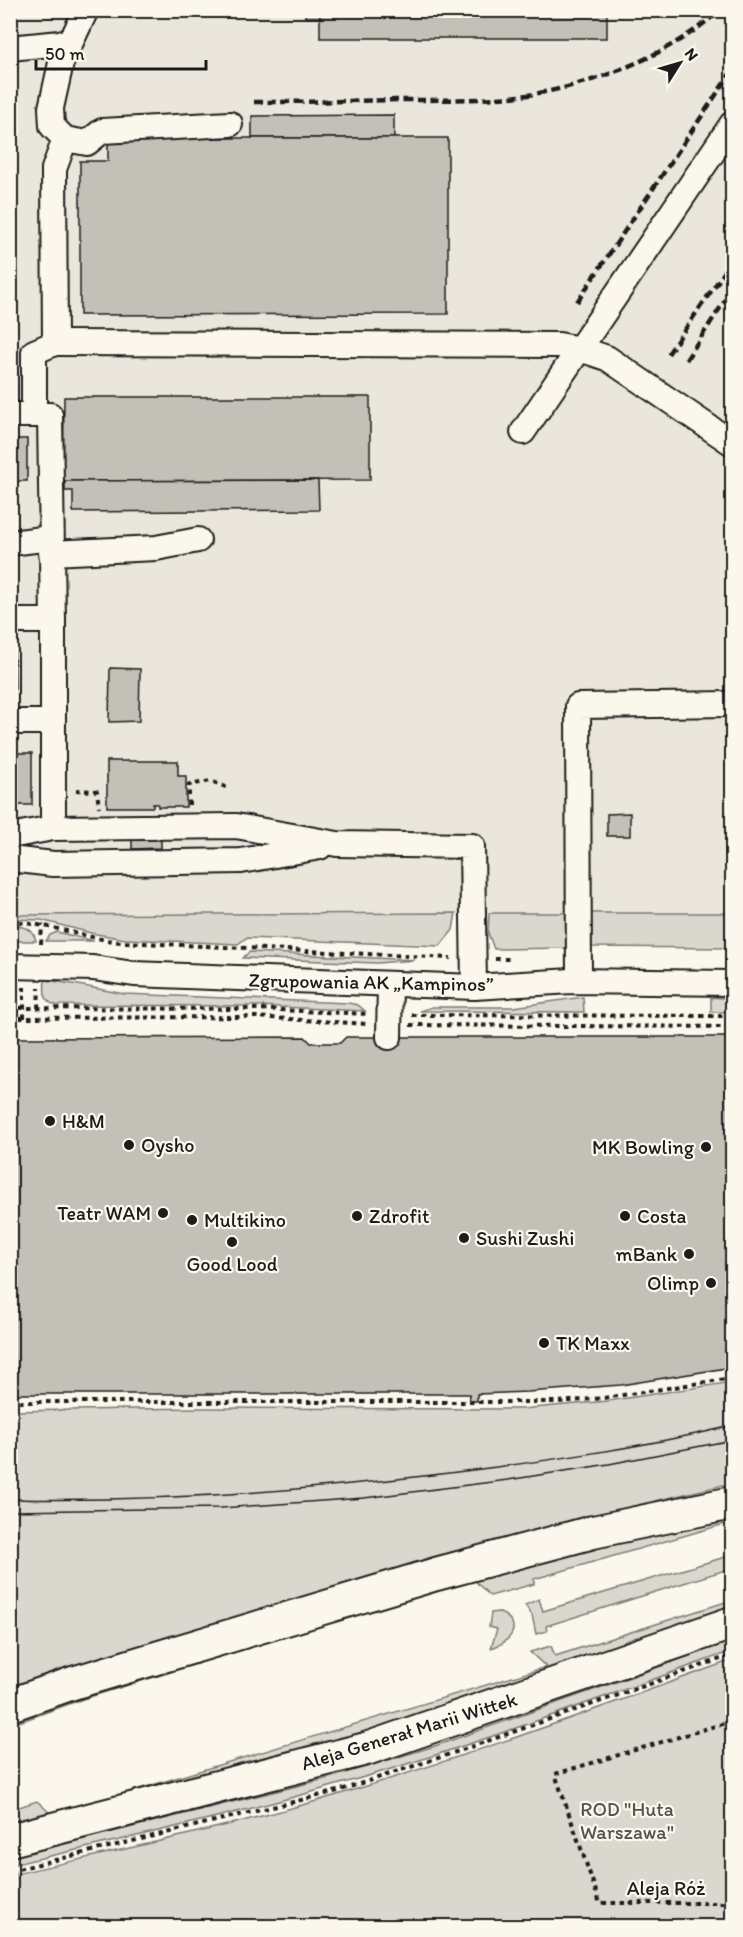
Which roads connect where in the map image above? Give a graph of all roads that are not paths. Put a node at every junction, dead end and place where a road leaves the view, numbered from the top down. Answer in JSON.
{"nodes":[{"id":1,"x":86,"y":10,"type":"edge"},
{"id":2,"x":70,"y":42,"type":"junction"},
{"id":3,"x":10,"y":48,"type":"edge"},
{"id":4,"x":230,"y":124,"type":"dead end"},
{"id":5,"x":732,"y":124,"type":"edge"},
{"id":6,"x":65,"y":139,"type":"junction"},
{"id":7,"x":55,"y":343,"type":"junction"},
{"id":8,"x":580,"y":349,"type":"junction"},
{"id":9,"x":10,"y":415,"type":"edge"},
{"id":10,"x":34,"y":415,"type":"junction"},
{"id":11,"x":523,"y":432,"type":"dead end"},
{"id":12,"x":732,"y":443,"type":"edge"},
{"id":13,"x":198,"y":540,"type":"dead end"},
{"id":14,"x":10,"y":543,"type":"edge"},
{"id":15,"x":51,"y":546,"type":"junction"},
{"id":16,"x":10,"y":621,"type":"edge"},
{"id":17,"x":53,"y":621,"type":"junction"},
{"id":18,"x":732,"y":704,"type":"edge"},
{"id":19,"x":10,"y":722,"type":"edge"},
{"id":20,"x":52,"y":722,"type":"junction"},
{"id":21,"x":52,"y":828,"type":"junction"},
{"id":22,"x":10,"y":836,"type":"edge"},
{"id":23,"x":337,"y":844,"type":"junction"},
{"id":24,"x":10,"y":859,"type":"edge"},
{"id":25,"x":17,"y":973,"type":"edge"},
{"id":26,"x":579,"y":981,"type":"junction"},
{"id":27,"x":732,"y":982,"type":"edge"},
{"id":28,"x":390,"y":984,"type":"junction"},
{"id":29,"x":474,"y":987,"type":"junction"},
{"id":30,"x":389,"y":1037,"type":"dead end"},
{"id":31,"x":732,"y":1503,"type":"edge"},
{"id":32,"x":732,"y":1623,"type":"edge"},
{"id":33,"x":10,"y":1705,"type":"edge"},
{"id":34,"x":10,"y":1840,"type":"edge"}],
"edges":[{"from":1,"to":2,"type":"street"},
{"from":2,"to":3,"type":"street"},
{"from":2,"to":6,"type":"street"},
{"from":4,"to":6,"type":"street"},
{"from":5,"to":8,"type":"street"},
{"from":6,"to":7,"type":"street"},
{"from":7,"to":8,"type":"street"},
{"from":7,"to":10,"type":"street"},
{"from":8,"to":11,"type":"street"},
{"from":8,"to":12,"type":"street"},
{"from":9,"to":10,"type":"street"},
{"from":10,"to":15,"type":"street"},
{"from":13,"to":15,"type":"street"},
{"from":14,"to":15,"type":"street"},
{"from":15,"to":17,"type":"street"},
{"from":16,"to":17,"type":"street"},
{"from":17,"to":20,"type":"street"},
{"from":18,"to":26,"type":"street"},
{"from":19,"to":20,"type":"street"},
{"from":20,"to":21,"type":"street"},
{"from":21,"to":22,"type":"street"},
{"from":21,"to":23,"type":"street"},
{"from":23,"to":24,"type":"street"},
{"from":23,"to":29,"type":"street"},
{"from":25,"to":28,"type":"street","name":"Zgrupowania AK „Kampinos”"},
{"from":26,"to":27,"type":"street","name":"Zgrupowania AK „Kampinos”"},
{"from":26,"to":29,"type":"street","name":"Zgrupowania AK „Kampinos”"},
{"from":28,"to":29,"type":"street","name":"Zgrupowania AK „Kampinos”"},
{"from":28,"to":30,"type":"street"},
{"from":31,"to":33,"type":"main road"},
{"from":32,"to":34,"type":"main road","name":"Aleja Generał Marii Wittek"}]}
